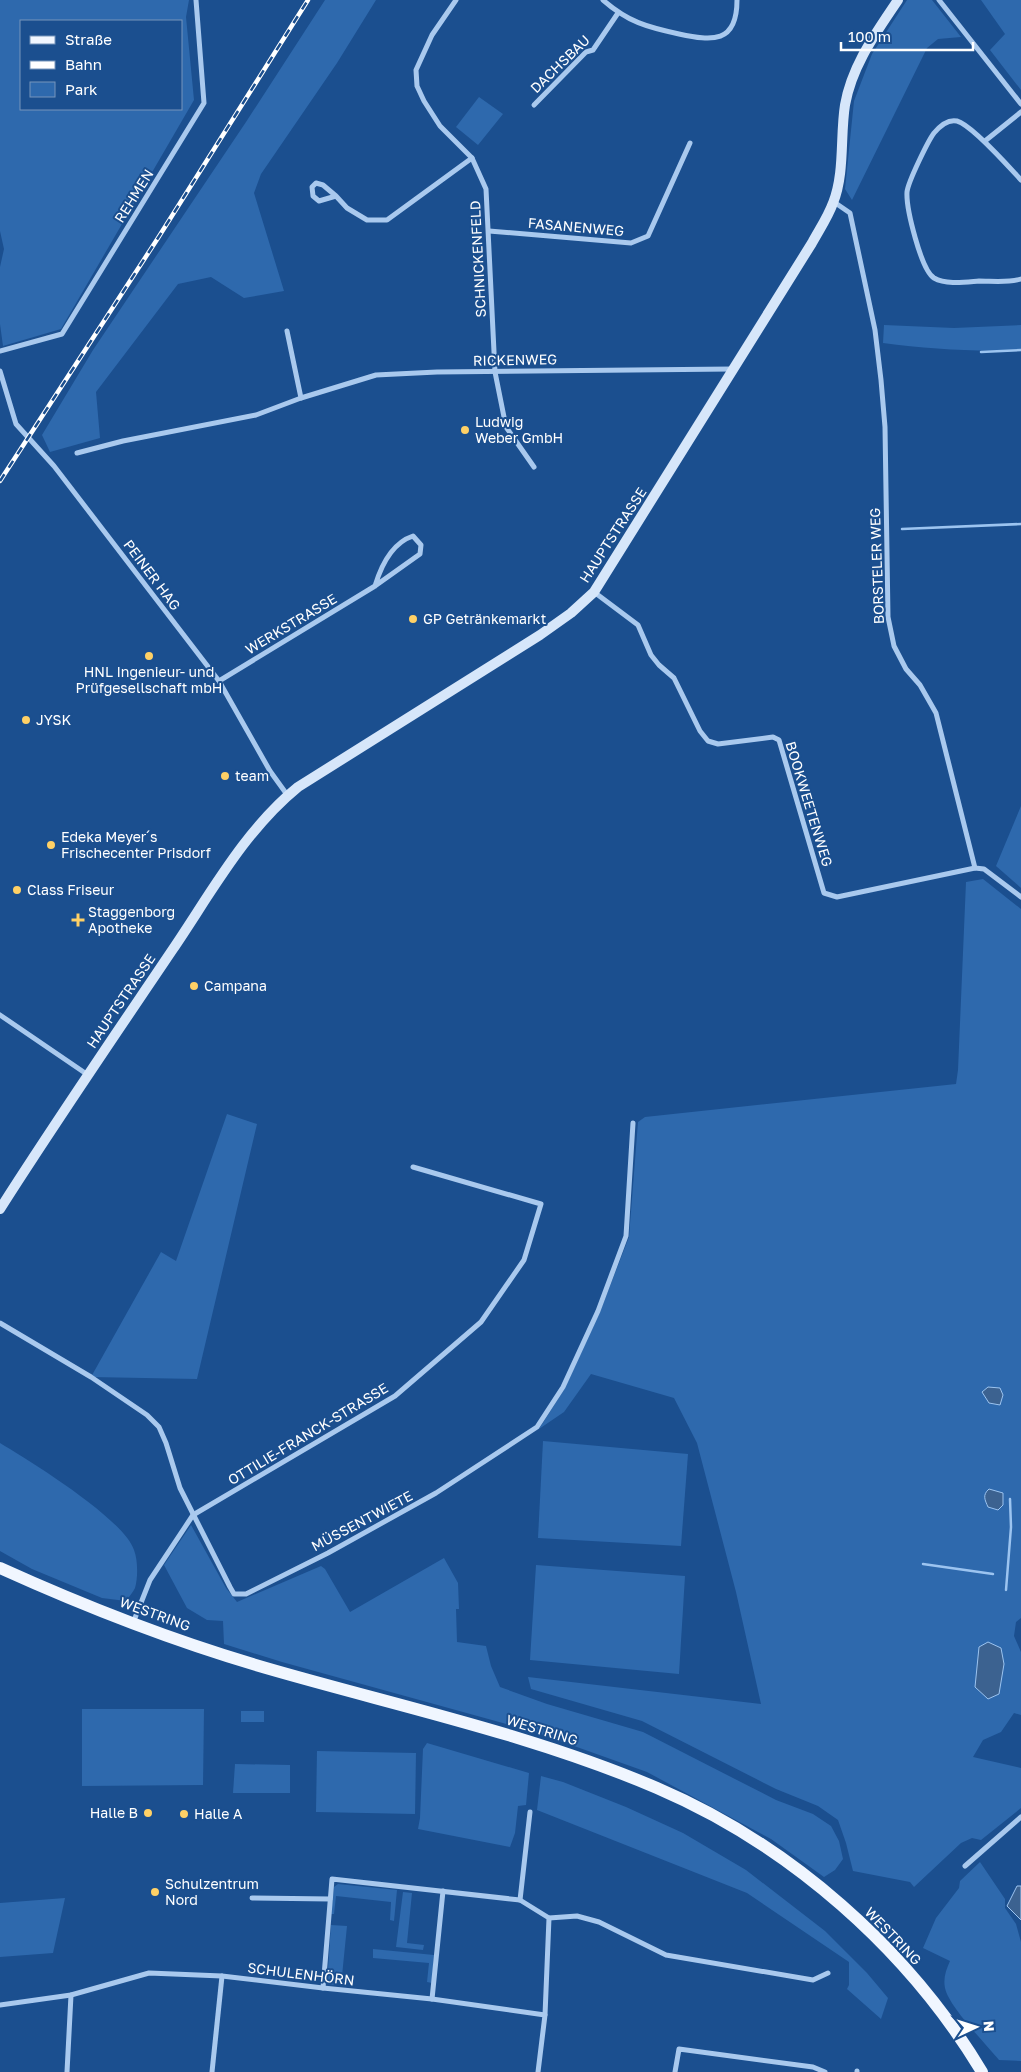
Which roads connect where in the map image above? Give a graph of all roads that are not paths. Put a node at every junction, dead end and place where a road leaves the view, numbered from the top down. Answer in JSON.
{"nodes":[{"id":1,"x":196,"y":0,"type":"edge"},
{"id":2,"x":456,"y":0,"type":"edge"},
{"id":3,"x":602,"y":0,"type":"edge"},
{"id":4,"x":737,"y":0,"type":"edge"},
{"id":5,"x":898,"y":0,"type":"edge"},
{"id":6,"x":939,"y":0,"type":"edge"},
{"id":7,"x":618,"y":13,"type":"junction"},
{"id":8,"x":1021,"y":104,"type":"edge"},
{"id":9,"x":534,"y":105,"type":"dead end"},
{"id":10,"x":1021,"y":112,"type":"edge"},
{"id":11,"x":985,"y":142,"type":"junction"},
{"id":12,"x":690,"y":143,"type":"dead end"},
{"id":13,"x":472,"y":158,"type":"junction"},
{"id":14,"x":1021,"y":180,"type":"edge"},
{"id":15,"x":336,"y":196,"type":"junction"},
{"id":16,"x":834,"y":202,"type":"junction"},
{"id":17,"x":489,"y":231,"type":"junction"},
{"id":18,"x":1021,"y":279,"type":"edge"},
{"id":19,"x":287,"y":331,"type":"dead end"},
{"id":20,"x":0,"y":351,"type":"edge"},
{"id":21,"x":733,"y":369,"type":"junction"},
{"id":22,"x":0,"y":371,"type":"edge"},
{"id":23,"x":495,"y":372,"type":"junction"},
{"id":24,"x":301,"y":398,"type":"junction"},
{"id":25,"x":77,"y":453,"type":"dead end"},
{"id":26,"x":534,"y":467,"type":"dead end"},
{"id":27,"x":375,"y":586,"type":"junction"},
{"id":28,"x":594,"y":592,"type":"junction"},
{"id":29,"x":219,"y":681,"type":"junction"},
{"id":30,"x":288,"y":796,"type":"junction"},
{"id":31,"x":975,"y":868,"type":"junction"},
{"id":32,"x":1021,"y":897,"type":"edge"},
{"id":33,"x":0,"y":1015,"type":"edge"},
{"id":34,"x":88,"y":1076,"type":"junction"},
{"id":35,"x":633,"y":1123,"type":"dead end"},
{"id":36,"x":413,"y":1167,"type":"dead end"},
{"id":37,"x":0,"y":1209,"type":"edge"},
{"id":38,"x":0,"y":1323,"type":"edge"},
{"id":39,"x":193,"y":1515,"type":"junction"},
{"id":40,"x":0,"y":1568,"type":"edge"},
{"id":41,"x":133,"y":1623,"type":"junction"},
{"id":42,"x":530,"y":1812,"type":"dead end"},
{"id":43,"x":1021,"y":1817,"type":"edge"},
{"id":44,"x":965,"y":1866,"type":"dead end"},
{"id":45,"x":443,"y":1891,"type":"junction"},
{"id":46,"x":252,"y":1898,"type":"dead end"},
{"id":47,"x":330,"y":1899,"type":"junction"},
{"id":48,"x":520,"y":1900,"type":"junction"},
{"id":49,"x":549,"y":1918,"type":"junction"},
{"id":50,"x":828,"y":1974,"type":"dead end"},
{"id":51,"x":222,"y":1976,"type":"junction"},
{"id":52,"x":324,"y":1988,"type":"junction"},
{"id":53,"x":71,"y":1995,"type":"junction"},
{"id":54,"x":432,"y":1999,"type":"junction"},
{"id":55,"x":0,"y":2004,"type":"edge"},
{"id":56,"x":545,"y":2016,"type":"junction"},
{"id":57,"x":67,"y":2072,"type":"edge"},
{"id":58,"x":212,"y":2072,"type":"edge"},
{"id":59,"x":538,"y":2072,"type":"edge"},
{"id":60,"x":675,"y":2072,"type":"edge"},
{"id":61,"x":825,"y":2072,"type":"edge"},
{"id":62,"x":982,"y":2072,"type":"edge"}],
"edges":[{"from":1,"to":20,"type":"street","name":"REHMEN"},
{"from":2,"to":13,"type":"street","name":"SCHNICKENFELD"},
{"from":3,"to":7,"type":"street"},
{"from":4,"to":7,"type":"street"},
{"from":5,"to":16,"type":"main road","name":"HAUPTSTRASSE"},
{"from":6,"to":8,"type":"street"},
{"from":7,"to":9,"type":"street","name":"DACHSBAU"},
{"from":10,"to":11,"type":"street"},
{"from":11,"to":14,"type":"street"},
{"from":11,"to":18,"type":"street"},
{"from":12,"to":17,"type":"street","name":"FASANENWEG"},
{"from":13,"to":15,"type":"street"},
{"from":13,"to":17,"type":"street","name":"SCHNICKENFELD"},
{"from":15,"to":15,"type":"street"},
{"from":16,"to":21,"type":"main road","name":"HAUPTSTRASSE"},
{"from":16,"to":31,"type":"street","name":"BORSTELER WEG"},
{"from":17,"to":23,"type":"street","name":"SCHNICKENFELD"},
{"from":19,"to":24,"type":"street"},
{"from":21,"to":23,"type":"street","name":"RICKENWEG"},
{"from":21,"to":28,"type":"main road","name":"HAUPTSTRASSE"},
{"from":22,"to":29,"type":"street","name":"PEINER HAG"},
{"from":23,"to":24,"type":"street","name":"RICKENWEG"},
{"from":23,"to":26,"type":"street","name":"SCHNICKENFELD"},
{"from":24,"to":25,"type":"street","name":"RICKENWEG"},
{"from":27,"to":27,"type":"street","name":"WERKSTRASSE"},
{"from":27,"to":29,"type":"street","name":"WERKSTRASSE"},
{"from":28,"to":30,"type":"main road","name":"HAUPTSTRASSE"},
{"from":28,"to":31,"type":"street","name":"BOOKWEETENWEG"},
{"from":29,"to":30,"type":"street","name":"PEINER HAG"},
{"from":30,"to":34,"type":"main road","name":"HAUPTSTRASSE"},
{"from":31,"to":32,"type":"street"},
{"from":33,"to":34,"type":"street"},
{"from":34,"to":37,"type":"main road","name":"HAUPTSTRASSE"},
{"from":35,"to":39,"type":"street","name":"MÜSSENTWIETE"},
{"from":36,"to":39,"type":"street","name":"OTTILIE-FRANCK-STRASSE"},
{"from":38,"to":39,"type":"street","name":"MÜSSENTWIETE"},
{"from":39,"to":41,"type":"street","name":"OTTILIE-FRANCK-STRASSE"},
{"from":40,"to":41,"type":"main road","name":"WESTRING"},
{"from":41,"to":62,"type":"main road","name":"WESTRING"},
{"from":42,"to":48,"type":"street"},
{"from":43,"to":44,"type":"street"},
{"from":45,"to":47,"type":"street"},
{"from":45,"to":48,"type":"street"},
{"from":45,"to":54,"type":"street"},
{"from":46,"to":47,"type":"street"},
{"from":47,"to":52,"type":"street"},
{"from":48,"to":49,"type":"street"},
{"from":49,"to":50,"type":"street"},
{"from":49,"to":56,"type":"street"},
{"from":51,"to":52,"type":"street","name":"SCHULENHÖRN"},
{"from":51,"to":53,"type":"street","name":"SCHULENHÖRN"},
{"from":51,"to":58,"type":"street"},
{"from":52,"to":54,"type":"street","name":"SCHULENHÖRN"},
{"from":53,"to":55,"type":"street","name":"SCHULENHÖRN"},
{"from":53,"to":57,"type":"street"},
{"from":54,"to":56,"type":"street","name":"SCHULENHÖRN"},
{"from":56,"to":59,"type":"street"},
{"from":60,"to":61,"type":"street"}]}
